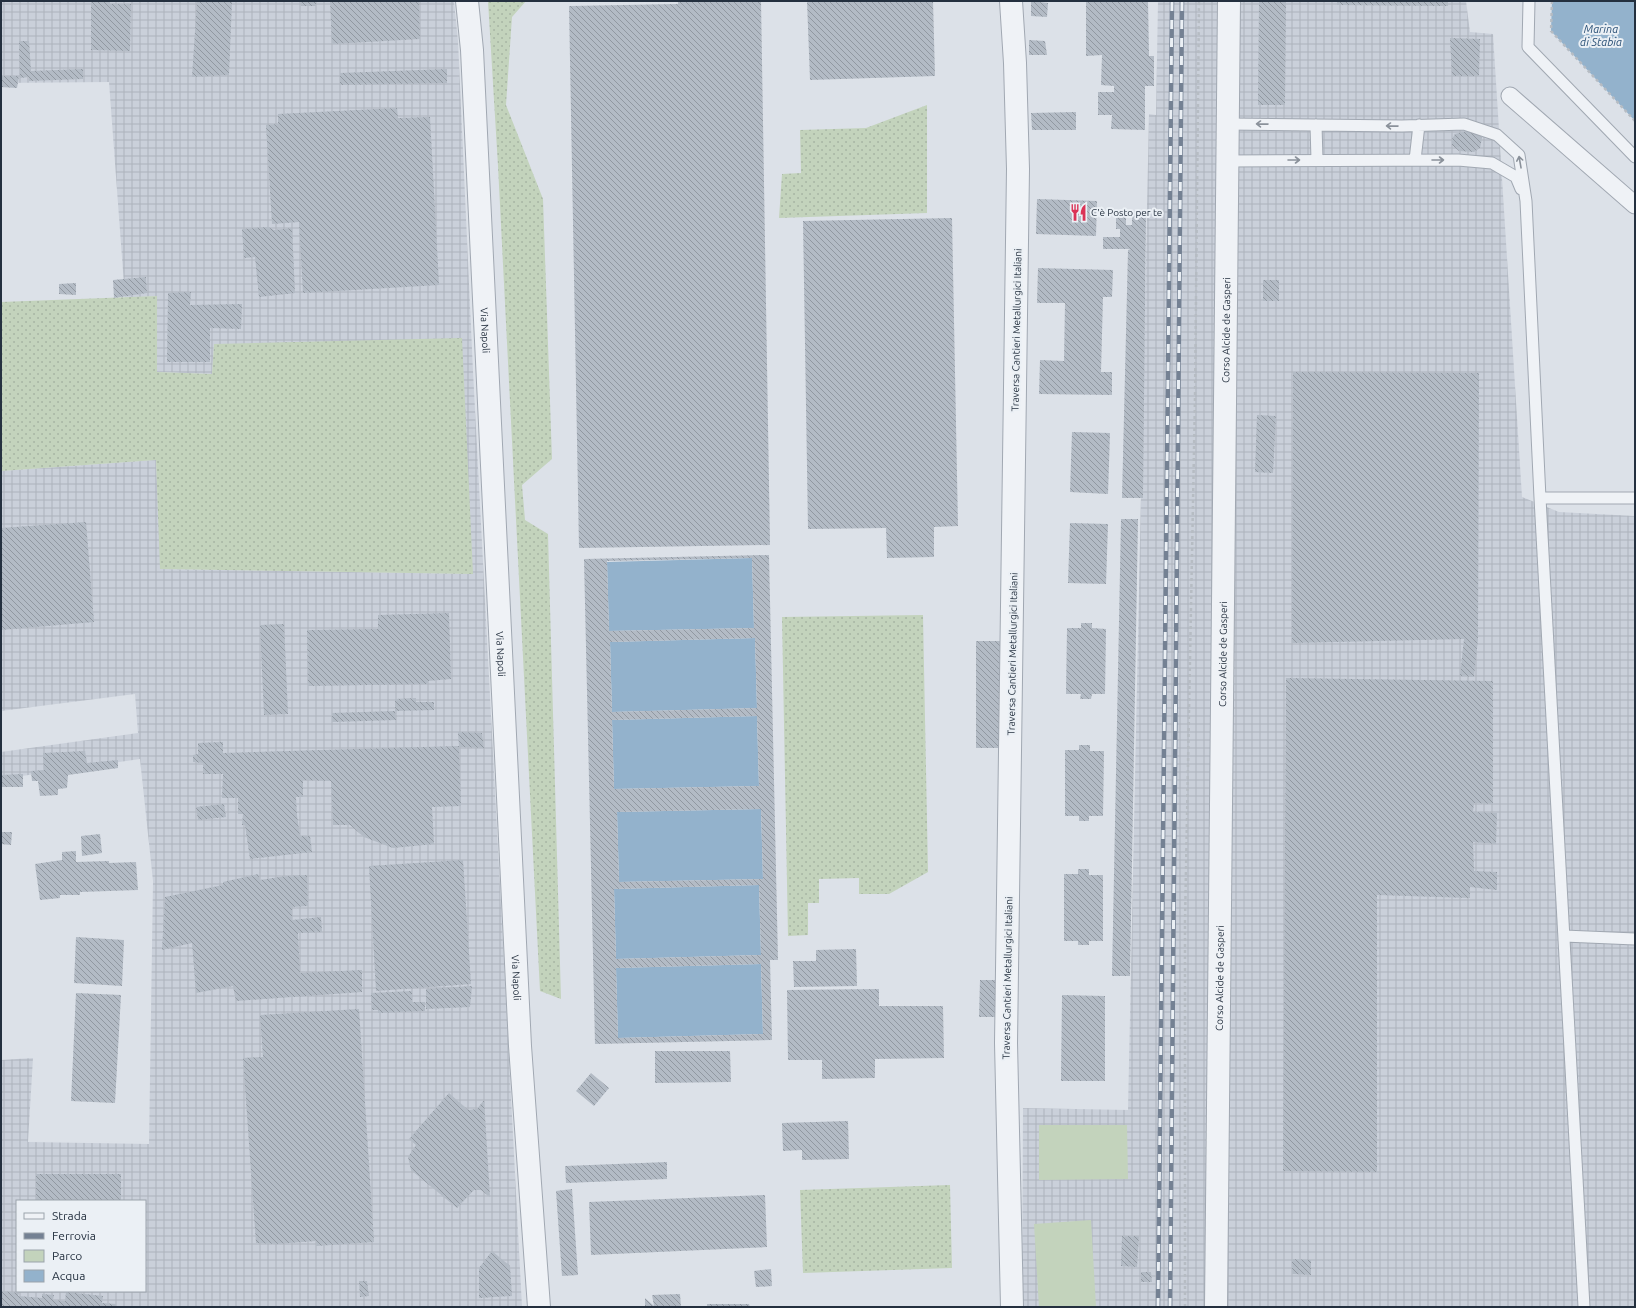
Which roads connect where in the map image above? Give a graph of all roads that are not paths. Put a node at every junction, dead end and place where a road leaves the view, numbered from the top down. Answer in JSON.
{"nodes":[{"id":1,"x":467,"y":1,"type":"edge"},
{"id":2,"x":1011,"y":1,"type":"edge"},
{"id":3,"x":1229,"y":1,"type":"edge"},
{"id":4,"x":1529,"y":1,"type":"edge"},
{"id":5,"x":1510,"y":96,"type":"dead end"},
{"id":6,"x":1228,"y":124,"type":"junction"},
{"id":7,"x":1316,"y":125,"type":"junction"},
{"id":8,"x":1419,"y":125,"type":"junction"},
{"id":9,"x":1635,"y":156,"type":"edge"},
{"id":10,"x":1317,"y":160,"type":"junction"},
{"id":11,"x":1415,"y":160,"type":"junction"},
{"id":12,"x":1227,"y":161,"type":"junction"},
{"id":13,"x":1526,"y":201,"type":"junction"},
{"id":14,"x":1635,"y":205,"type":"edge"},
{"id":15,"x":1540,"y":498,"type":"junction"},
{"id":16,"x":1635,"y":498,"type":"edge"},
{"id":17,"x":1564,"y":936,"type":"junction"},
{"id":18,"x":1635,"y":939,"type":"edge"},
{"id":19,"x":539,"y":1307,"type":"edge"},
{"id":20,"x":1012,"y":1307,"type":"edge"},
{"id":21,"x":1216,"y":1307,"type":"edge"},
{"id":22,"x":1584,"y":1307,"type":"edge"}],
"edges":[{"from":1,"to":19,"type":"street","name":"Via Napoli"},
{"from":2,"to":20,"type":"street","name":"Traversa Cantieri Metallurgici Italiani"},
{"from":3,"to":6,"type":"street","name":"Corso Alcide de Gasperi"},
{"from":4,"to":9,"type":"lane"},
{"from":5,"to":14,"type":"street"},
{"from":7,"to":6,"type":"lane","one_way":true},
{"from":6,"to":12,"type":"street","name":"Corso Alcide de Gasperi"},
{"from":8,"to":7,"type":"lane","one_way":true},
{"from":7,"to":10,"type":"lane"},
{"from":8,"to":11,"type":"lane"},
{"from":13,"to":8,"type":"lane","one_way":true},
{"from":10,"to":11,"type":"lane"},
{"from":12,"to":10,"type":"lane","one_way":true},
{"from":11,"to":13,"type":"lane","one_way":true},
{"from":12,"to":21,"type":"street","name":"Corso Alcide de Gasperi"},
{"from":13,"to":15,"type":"lane"},
{"from":15,"to":16,"type":"lane"},
{"from":15,"to":17,"type":"lane"},
{"from":17,"to":18,"type":"lane"},
{"from":17,"to":22,"type":"lane"}]}
